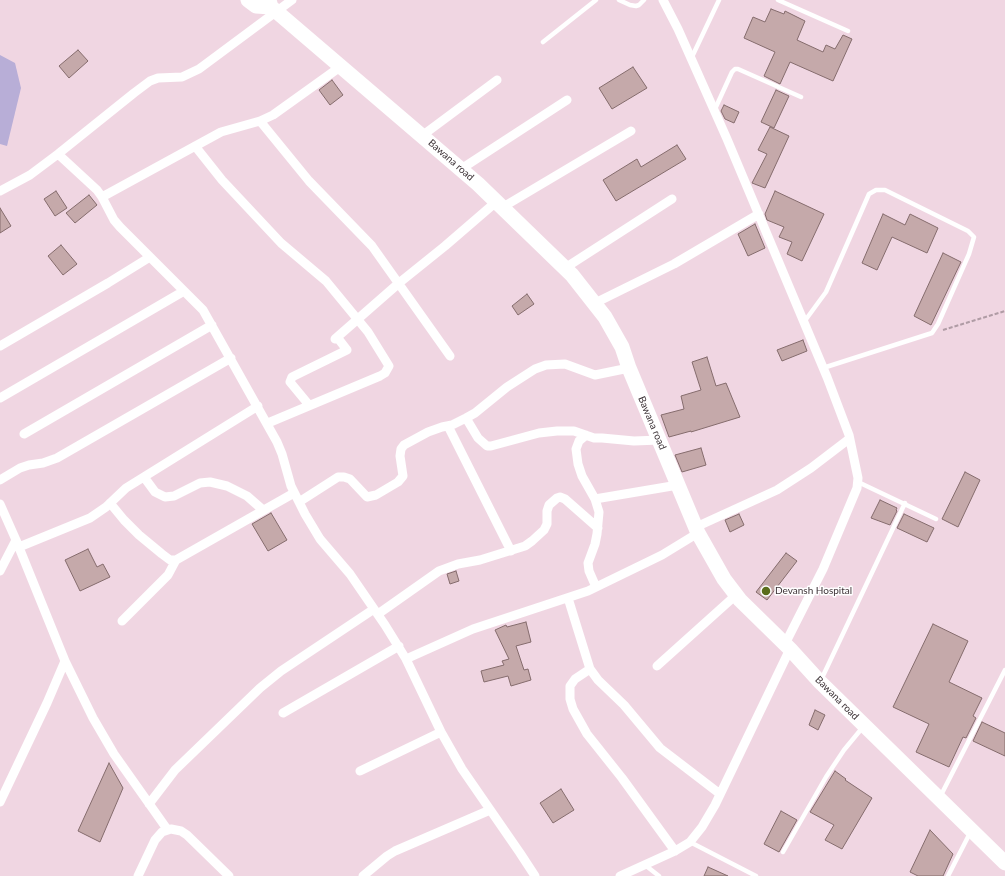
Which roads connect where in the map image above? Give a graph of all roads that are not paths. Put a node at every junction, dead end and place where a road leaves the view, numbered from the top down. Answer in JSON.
{"nodes":[{"id":1,"x":248,"y":0,"type":"edge"},
{"id":2,"x":292,"y":0,"type":"edge"},
{"id":3,"x":596,"y":0,"type":"edge"},
{"id":4,"x":619,"y":0,"type":"edge"},
{"id":5,"x":644,"y":0,"type":"edge"},
{"id":6,"x":663,"y":0,"type":"edge"},
{"id":7,"x":719,"y":0,"type":"edge"},
{"id":8,"x":778,"y":0,"type":"edge"},
{"id":9,"x":272,"y":6,"type":"edge"},
{"id":10,"x":848,"y":31,"type":"dead end"},
{"id":11,"x":543,"y":42,"type":"dead end"},
{"id":12,"x":691,"y":59,"type":"junction"},
{"id":13,"x":340,"y":67,"type":"junction"},
{"id":14,"x":497,"y":80,"type":"dead end"},
{"id":15,"x":801,"y":97,"type":"dead end"},
{"id":16,"x":567,"y":100,"type":"dead end"},
{"id":17,"x":714,"y":110,"type":"junction"},
{"id":18,"x":260,"y":121,"type":"junction"},
{"id":19,"x":631,"y":131,"type":"dead end"},
{"id":20,"x":423,"y":135,"type":"junction"},
{"id":21,"x":195,"y":146,"type":"junction"},
{"id":22,"x":58,"y":154,"type":"junction"},
{"id":23,"x":461,"y":169,"type":"junction"},
{"id":24,"x":0,"y":191,"type":"edge"},
{"id":25,"x":102,"y":197,"type":"junction"},
{"id":26,"x":672,"y":198,"type":"dead end"},
{"id":27,"x":499,"y":205,"type":"junction"},
{"id":28,"x":759,"y":214,"type":"junction"},
{"id":29,"x":150,"y":257,"type":"junction"},
{"id":30,"x":565,"y":268,"type":"junction"},
{"id":31,"x":399,"y":283,"type":"junction"},
{"id":32,"x":184,"y":291,"type":"junction"},
{"id":33,"x":595,"y":303,"type":"junction"},
{"id":34,"x":358,"y":319,"type":"junction"},
{"id":35,"x":804,"y":322,"type":"junction"},
{"id":36,"x":212,"y":325,"type":"junction"},
{"id":37,"x":0,"y":346,"type":"edge"},
{"id":38,"x":450,"y":356,"type":"dead end"},
{"id":39,"x":231,"y":358,"type":"junction"},
{"id":40,"x":629,"y":368,"type":"junction"},
{"id":41,"x":823,"y":368,"type":"junction"},
{"id":42,"x":0,"y":398,"type":"edge"},
{"id":43,"x":309,"y":405,"type":"junction"},
{"id":44,"x":258,"y":406,"type":"junction"},
{"id":45,"x":466,"y":418,"type":"junction"},
{"id":46,"x":268,"y":423,"type":"junction"},
{"id":47,"x":448,"y":426,"type":"junction"},
{"id":48,"x":24,"y":434,"type":"dead end"},
{"id":49,"x":586,"y":435,"type":"junction"},
{"id":50,"x":849,"y":439,"type":"junction"},
{"id":51,"x":660,"y":440,"type":"junction"},
{"id":52,"x":144,"y":477,"type":"junction"},
{"id":53,"x":0,"y":480,"type":"edge"},
{"id":54,"x":858,"y":482,"type":"junction"},
{"id":55,"x":678,"y":485,"type":"junction"},
{"id":56,"x":294,"y":493,"type":"junction"},
{"id":57,"x":595,"y":499,"type":"junction"},
{"id":58,"x":299,"y":502,"type":"junction"},
{"id":59,"x":905,"y":503,"type":"junction"},
{"id":60,"x":0,"y":504,"type":"edge"},
{"id":61,"x":110,"y":504,"type":"junction"},
{"id":62,"x":263,"y":510,"type":"junction"},
{"id":63,"x":936,"y":519,"type":"dead end"},
{"id":64,"x":598,"y":528,"type":"junction"},
{"id":65,"x":697,"y":530,"type":"junction"},
{"id":66,"x":18,"y":543,"type":"junction"},
{"id":67,"x":510,"y":551,"type":"junction"},
{"id":68,"x":176,"y":560,"type":"junction"},
{"id":69,"x":0,"y":572,"type":"edge"},
{"id":70,"x":596,"y":587,"type":"junction"},
{"id":71,"x":736,"y":595,"type":"junction"},
{"id":72,"x":568,"y":598,"type":"junction"},
{"id":73,"x":376,"y":612,"type":"junction"},
{"id":74,"x":122,"y":621,"type":"dead end"},
{"id":75,"x":399,"y":646,"type":"junction"},
{"id":76,"x":788,"y":647,"type":"junction"},
{"id":77,"x":406,"y":659,"type":"junction"},
{"id":78,"x":65,"y":661,"type":"junction"},
{"id":79,"x":657,"y":666,"type":"dead end"},
{"id":80,"x":590,"y":669,"type":"junction"},
{"id":81,"x":1005,"y":670,"type":"edge"},
{"id":82,"x":820,"y":682,"type":"junction"},
{"id":83,"x":283,"y":713,"type":"dead end"},
{"id":84,"x":865,"y":725,"type":"junction"},
{"id":85,"x":441,"y":732,"type":"junction"},
{"id":86,"x":360,"y":771,"type":"dead end"},
{"id":87,"x":720,"y":794,"type":"junction"},
{"id":88,"x":939,"y":798,"type":"junction"},
{"id":89,"x":0,"y":802,"type":"edge"},
{"id":90,"x":149,"y":804,"type":"junction"},
{"id":91,"x":490,"y":810,"type":"junction"},
{"id":92,"x":167,"y":829,"type":"junction"},
{"id":93,"x":972,"y":831,"type":"junction"},
{"id":94,"x":690,"y":842,"type":"junction"},
{"id":95,"x":674,"y":851,"type":"junction"},
{"id":96,"x":783,"y":852,"type":"dead end"},
{"id":97,"x":1005,"y":864,"type":"edge"},
{"id":98,"x":645,"y":865,"type":"junction"},
{"id":99,"x":138,"y":876,"type":"edge"},
{"id":100,"x":229,"y":876,"type":"edge"},
{"id":101,"x":363,"y":876,"type":"edge"},
{"id":102,"x":535,"y":876,"type":"edge"},
{"id":103,"x":620,"y":876,"type":"edge"},
{"id":104,"x":659,"y":876,"type":"edge"},
{"id":105,"x":756,"y":876,"type":"edge"},
{"id":106,"x":948,"y":876,"type":"edge"}],
"edges":[{"from":1,"to":9,"type":"main road"},
{"from":2,"to":9,"type":"street"},
{"from":3,"to":11,"type":"lane"},
{"from":4,"to":5,"type":"lane"},
{"from":6,"to":12,"type":"street"},
{"from":7,"to":12,"type":"lane"},
{"from":8,"to":10,"type":"lane"},
{"from":9,"to":13,"type":"main road","name":"Bawana road"},
{"from":9,"to":22,"type":"street"},
{"from":12,"to":17,"type":"street"},
{"from":13,"to":18,"type":"street"},
{"from":13,"to":20,"type":"main road","name":"Bawana road"},
{"from":14,"to":20,"type":"street"},
{"from":15,"to":17,"type":"lane"},
{"from":16,"to":23,"type":"street"},
{"from":17,"to":28,"type":"street"},
{"from":18,"to":21,"type":"street"},
{"from":18,"to":31,"type":"street"},
{"from":19,"to":27,"type":"street"},
{"from":20,"to":23,"type":"main road","name":"Bawana road"},
{"from":21,"to":25,"type":"street"},
{"from":21,"to":34,"type":"street"},
{"from":22,"to":24,"type":"street"},
{"from":22,"to":25,"type":"street"},
{"from":23,"to":27,"type":"main road","name":"Bawana road"},
{"from":25,"to":29,"type":"street"},
{"from":26,"to":30,"type":"street"},
{"from":27,"to":30,"type":"main road","name":"Bawana road"},
{"from":27,"to":31,"type":"street"},
{"from":28,"to":33,"type":"street"},
{"from":28,"to":35,"type":"street"},
{"from":29,"to":32,"type":"street"},
{"from":29,"to":37,"type":"street"},
{"from":30,"to":33,"type":"main road","name":"Bawana road"},
{"from":31,"to":34,"type":"street"},
{"from":31,"to":38,"type":"street"},
{"from":32,"to":36,"type":"street"},
{"from":32,"to":42,"type":"street"},
{"from":33,"to":40,"type":"main road","name":"Bawana road"},
{"from":34,"to":43,"type":"street"},
{"from":34,"to":43,"type":"street"},
{"from":35,"to":41,"type":"street"},
{"from":35,"to":41,"type":"lane"},
{"from":36,"to":39,"type":"street"},
{"from":36,"to":48,"type":"street"},
{"from":39,"to":44,"type":"street"},
{"from":39,"to":53,"type":"street"},
{"from":40,"to":45,"type":"street"},
{"from":40,"to":51,"type":"main road","name":"Bawana road"},
{"from":41,"to":50,"type":"street"},
{"from":43,"to":46,"type":"street"},
{"from":44,"to":46,"type":"street"},
{"from":44,"to":52,"type":"street"},
{"from":45,"to":47,"type":"street"},
{"from":45,"to":49,"type":"street"},
{"from":46,"to":56,"type":"street"},
{"from":47,"to":58,"type":"street"},
{"from":47,"to":67,"type":"street"},
{"from":49,"to":51,"type":"street"},
{"from":49,"to":57,"type":"street"},
{"from":50,"to":54,"type":"street"},
{"from":50,"to":65,"type":"street"},
{"from":51,"to":55,"type":"main road","name":"Bawana road"},
{"from":52,"to":61,"type":"street"},
{"from":52,"to":62,"type":"street"},
{"from":54,"to":59,"type":"lane"},
{"from":54,"to":76,"type":"street"},
{"from":55,"to":57,"type":"street"},
{"from":55,"to":65,"type":"main road","name":"Bawana road"},
{"from":56,"to":58,"type":"street"},
{"from":56,"to":62,"type":"street"},
{"from":57,"to":64,"type":"street"},
{"from":58,"to":73,"type":"street"},
{"from":59,"to":63,"type":"lane"},
{"from":59,"to":82,"type":"lane"},
{"from":60,"to":66,"type":"street"},
{"from":61,"to":66,"type":"street"},
{"from":61,"to":68,"type":"street"},
{"from":62,"to":68,"type":"street"},
{"from":64,"to":67,"type":"street"},
{"from":64,"to":70,"type":"street"},
{"from":65,"to":70,"type":"street"},
{"from":65,"to":71,"type":"main road","name":"Bawana road"},
{"from":66,"to":69,"type":"street"},
{"from":66,"to":78,"type":"street"},
{"from":67,"to":73,"type":"street"},
{"from":68,"to":74,"type":"street"},
{"from":70,"to":72,"type":"street"},
{"from":71,"to":76,"type":"main road","name":"Bawana road"},
{"from":71,"to":79,"type":"street"},
{"from":72,"to":77,"type":"street"},
{"from":72,"to":80,"type":"street"},
{"from":73,"to":75,"type":"street"},
{"from":73,"to":90,"type":"street"},
{"from":75,"to":77,"type":"street"},
{"from":75,"to":83,"type":"street"},
{"from":76,"to":82,"type":"main road","name":"Bawana road"},
{"from":76,"to":87,"type":"street"},
{"from":77,"to":85,"type":"street"},
{"from":78,"to":89,"type":"street"},
{"from":78,"to":90,"type":"street"},
{"from":80,"to":87,"type":"street"},
{"from":80,"to":95,"type":"street"},
{"from":81,"to":88,"type":"lane"},
{"from":82,"to":84,"type":"main road","name":"Bawana road"},
{"from":84,"to":88,"type":"main road","name":"Bawana road"},
{"from":84,"to":96,"type":"lane"},
{"from":85,"to":86,"type":"street"},
{"from":85,"to":91,"type":"street"},
{"from":87,"to":94,"type":"street"},
{"from":88,"to":93,"type":"main road","name":"Bawana road"},
{"from":90,"to":92,"type":"street"},
{"from":91,"to":101,"type":"street"},
{"from":91,"to":102,"type":"street"},
{"from":92,"to":99,"type":"street"},
{"from":92,"to":100,"type":"street"},
{"from":93,"to":97,"type":"main road","name":"Bawana road"},
{"from":93,"to":106,"type":"lane"},
{"from":94,"to":95,"type":"street"},
{"from":94,"to":105,"type":"lane"},
{"from":95,"to":98,"type":"street"},
{"from":98,"to":103,"type":"street"},
{"from":98,"to":104,"type":"lane"}]}
